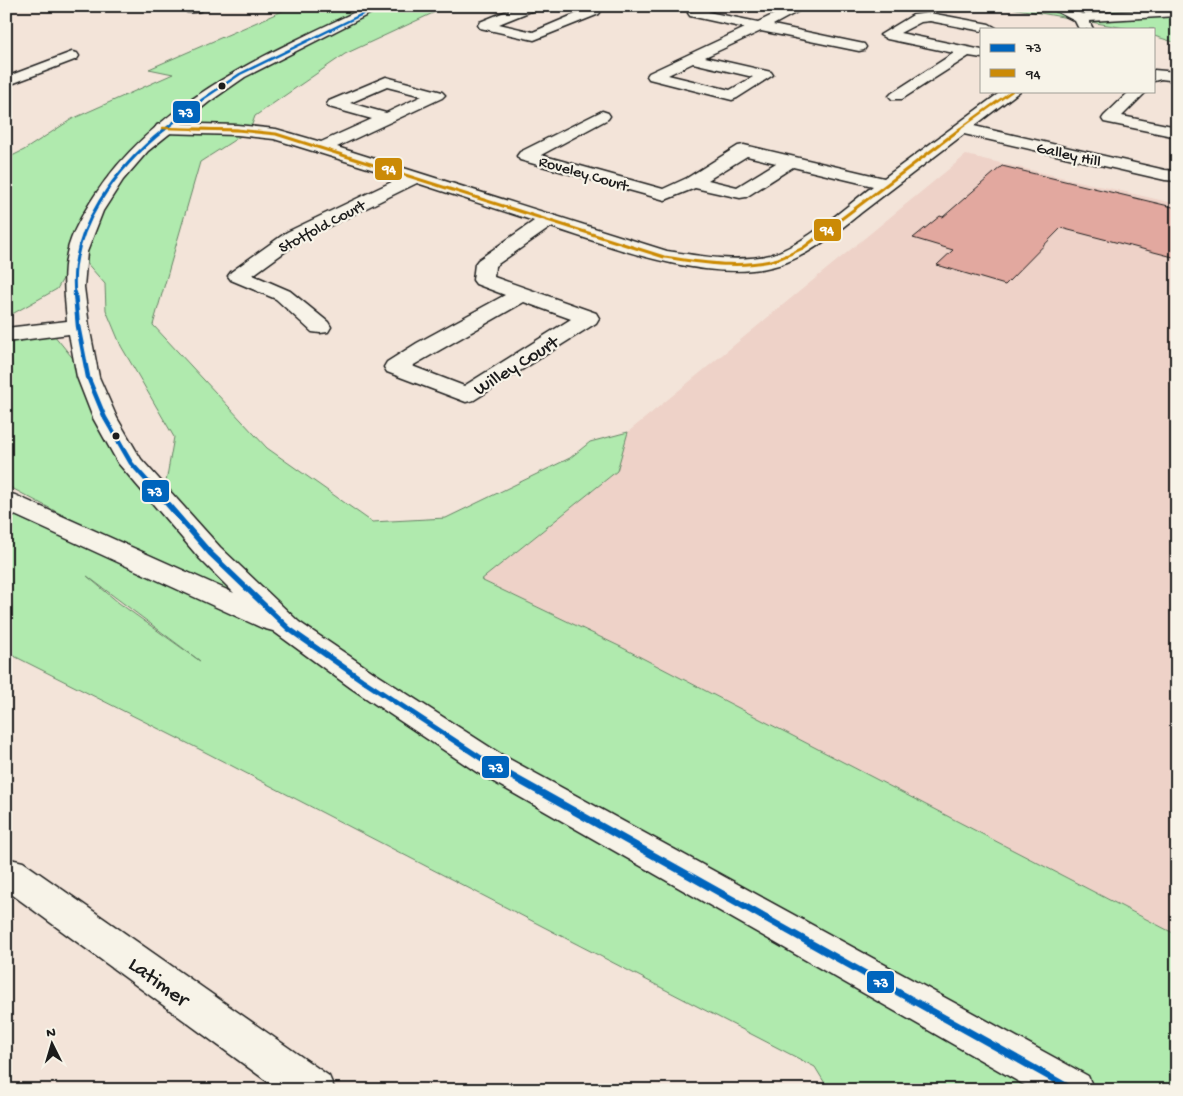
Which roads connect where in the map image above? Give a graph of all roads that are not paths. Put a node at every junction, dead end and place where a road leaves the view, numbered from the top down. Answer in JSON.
{"nodes":[{"id":1,"x":379,"y":6,"type":"edge"},
{"id":2,"x":531,"y":6,"type":"edge"},
{"id":3,"x":571,"y":6,"type":"edge"},
{"id":4,"x":802,"y":6,"type":"edge"},
{"id":5,"x":1052,"y":6,"type":"edge"},
{"id":6,"x":702,"y":10,"type":"edge"},
{"id":7,"x":1177,"y":12,"type":"edge"},
{"id":8,"x":681,"y":20,"type":"dead end"},
{"id":9,"x":1083,"y":23,"type":"edge"},
{"id":10,"x":761,"y":26,"type":"junction"},
{"id":11,"x":989,"y":28,"type":"edge"},
{"id":12,"x":980,"y":35,"type":"edge"},
{"id":13,"x":859,"y":47,"type":"dead end"},
{"id":14,"x":962,"y":50,"type":"junction"},
{"id":15,"x":980,"y":54,"type":"edge"},
{"id":16,"x":72,"y":56,"type":"dead end"},
{"id":17,"x":689,"y":58,"type":"junction"},
{"id":18,"x":1156,"y":76,"type":"edge"},
{"id":19,"x":1177,"y":78,"type":"edge"},
{"id":20,"x":7,"y":81,"type":"edge"},
{"id":21,"x":1011,"y":92,"type":"edge"},
{"id":22,"x":1138,"y":92,"type":"edge"},
{"id":23,"x":897,"y":96,"type":"dead end"},
{"id":24,"x":602,"y":116,"type":"dead end"},
{"id":25,"x":387,"y":118,"type":"junction"},
{"id":26,"x":164,"y":128,"type":"junction"},
{"id":27,"x":961,"y":128,"type":"junction"},
{"id":28,"x":1177,"y":132,"type":"edge"},
{"id":29,"x":322,"y":148,"type":"junction"},
{"id":30,"x":791,"y":161,"type":"junction"},
{"id":31,"x":1177,"y":176,"type":"edge"},
{"id":32,"x":415,"y":177,"type":"junction"},
{"id":33,"x":693,"y":182,"type":"junction"},
{"id":34,"x":886,"y":184,"type":"junction"},
{"id":35,"x":549,"y":220,"type":"junction"},
{"id":36,"x":520,"y":295,"type":"junction"},
{"id":37,"x":77,"y":319,"type":"junction"},
{"id":38,"x":6,"y":321,"type":"edge"},
{"id":39,"x":320,"y":327,"type":"dead end"},
{"id":40,"x":6,"y":335,"type":"edge"},
{"id":41,"x":16,"y":506,"type":"edge"},
{"id":42,"x":289,"y":629,"type":"junction"},
{"id":43,"x":6,"y":873,"type":"edge"},
{"id":44,"x":1074,"y":1089,"type":"edge"},
{"id":45,"x":314,"y":1090,"type":"edge"}],
"edges":[{"from":1,"to":26,"type":"street"},
{"from":2,"to":3,"type":"street"},
{"from":4,"to":10,"type":"street"},
{"from":5,"to":9,"type":"street"},
{"from":6,"to":8,"type":"street"},
{"from":6,"to":10,"type":"street"},
{"from":7,"to":9,"type":"street"},
{"from":10,"to":13,"type":"street"},
{"from":10,"to":17,"type":"street"},
{"from":11,"to":14,"type":"street"},
{"from":12,"to":14,"type":"street"},
{"from":14,"to":15,"type":"street"},
{"from":14,"to":23,"type":"street"},
{"from":16,"to":20,"type":"street"},
{"from":17,"to":17,"type":"street"},
{"from":18,"to":19,"type":"street"},
{"from":21,"to":27,"type":"street"},
{"from":22,"to":28,"type":"street"},
{"from":24,"to":33,"type":"street","name":"Roveley Court"},
{"from":25,"to":25,"type":"street"},
{"from":25,"to":29,"type":"street"},
{"from":26,"to":29,"type":"street"},
{"from":26,"to":37,"type":"street"},
{"from":27,"to":31,"type":"street","name":"Galley Hill"},
{"from":27,"to":34,"type":"street"},
{"from":29,"to":32,"type":"street"},
{"from":30,"to":33,"type":"street"},
{"from":30,"to":33,"type":"street","name":"Roveley Court"},
{"from":30,"to":34,"type":"street","name":"Roveley Court"},
{"from":32,"to":35,"type":"street"},
{"from":32,"to":39,"type":"street","name":"Stotfold Court"},
{"from":34,"to":35,"type":"street"},
{"from":35,"to":36,"type":"street","name":"Willey Court"},
{"from":36,"to":36,"type":"street","name":"Willey Court"},
{"from":37,"to":38,"type":"street"},
{"from":37,"to":40,"type":"street"},
{"from":37,"to":42,"type":"street"},
{"from":41,"to":42,"type":"street"},
{"from":42,"to":44,"type":"street"},
{"from":43,"to":45,"type":"street","name":"Latimer"}]}
